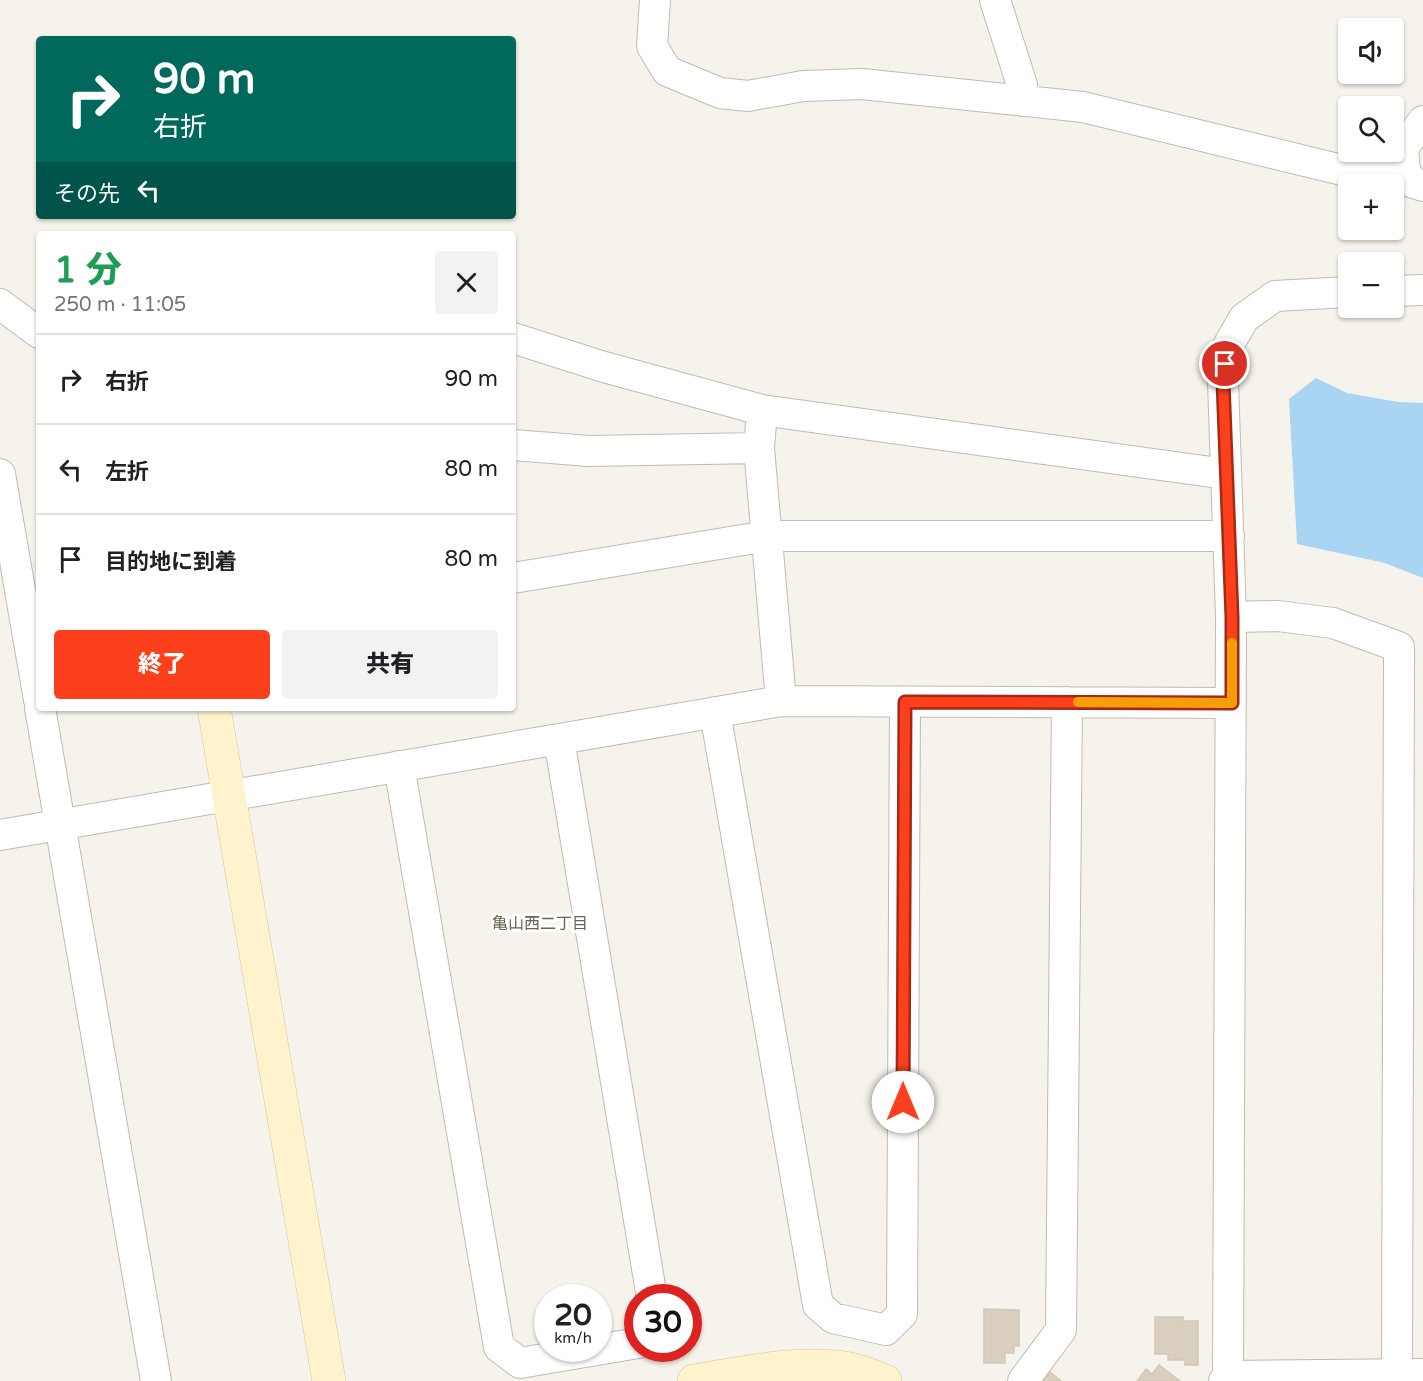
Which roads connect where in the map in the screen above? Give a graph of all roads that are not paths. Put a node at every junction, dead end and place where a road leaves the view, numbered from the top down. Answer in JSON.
{"nodes":[{"id":1,"x":655,"y":0,"type":"edge"},
{"id":2,"x":995,"y":0,"type":"edge"},
{"id":3,"x":1023,"y":101,"type":"junction"},
{"id":4,"x":1423,"y":121,"type":"edge"},
{"id":5,"x":1414,"y":178,"type":"edge"},
{"id":6,"x":1423,"y":290,"type":"edge"},
{"id":7,"x":1404,"y":291,"type":"edge"},
{"id":8,"x":1338,"y":293,"type":"edge"},
{"id":9,"x":0,"y":304,"type":"edge"},
{"id":10,"x":36,"y":331,"type":"edge"},
{"id":11,"x":516,"y":339,"type":"edge"},
{"id":12,"x":762,"y":410,"type":"junction"},
{"id":13,"x":516,"y":445,"type":"edge"},
{"id":14,"x":759,"y":448,"type":"junction"},
{"id":15,"x":0,"y":474,"type":"edge"},
{"id":16,"x":1226,"y":474,"type":"junction"},
{"id":17,"x":767,"y":536,"type":"junction"},
{"id":18,"x":1229,"y":536,"type":"junction"},
{"id":19,"x":516,"y":578,"type":"edge"},
{"id":20,"x":1232,"y":617,"type":"junction"},
{"id":21,"x":1411,"y":652,"type":"edge"},
{"id":22,"x":36,"y":683,"type":"edge"},
{"id":23,"x":781,"y":701,"type":"junction"},
{"id":24,"x":905,"y":702,"type":"junction"},
{"id":25,"x":1067,"y":702,"type":"junction"},
{"id":26,"x":1232,"y":703,"type":"junction"},
{"id":27,"x":41,"y":711,"type":"edge"},
{"id":28,"x":215,"y":711,"type":"edge"},
{"id":29,"x":715,"y":712,"type":"junction"},
{"id":30,"x":559,"y":739,"type":"junction"},
{"id":31,"x":399,"y":766,"type":"junction"},
{"id":32,"x":229,"y":795,"type":"junction"},
{"id":33,"x":61,"y":825,"type":"junction"},
{"id":34,"x":0,"y":835,"type":"edge"},
{"id":35,"x":650,"y":1284,"type":"edge"},
{"id":36,"x":624,"y":1345,"type":"edge"},
{"id":37,"x":1410,"y":1374,"type":"edge"},
{"id":38,"x":1226,"y":1378,"type":"edge"},
{"id":39,"x":156,"y":1381,"type":"edge"},
{"id":40,"x":329,"y":1381,"type":"edge"},
{"id":41,"x":694,"y":1381,"type":"edge"},
{"id":42,"x":885,"y":1381,"type":"edge"},
{"id":43,"x":1023,"y":1381,"type":"edge"}],
"edges":[{"from":1,"to":3,"type":"street"},
{"from":2,"to":3,"type":"street"},
{"from":3,"to":5,"type":"street"},
{"from":4,"to":5,"type":"street"},
{"from":6,"to":7,"type":"street"},
{"from":8,"to":16,"type":"street"},
{"from":9,"to":10,"type":"street"},
{"from":11,"to":12,"type":"street"},
{"from":12,"to":14,"type":"street"},
{"from":12,"to":16,"type":"street"},
{"from":13,"to":14,"type":"street"},
{"from":14,"to":17,"type":"street"},
{"from":15,"to":22,"type":"street"},
{"from":16,"to":18,"type":"street"},
{"from":17,"to":18,"type":"street"},
{"from":17,"to":19,"type":"street"},
{"from":17,"to":23,"type":"street"},
{"from":18,"to":20,"type":"street"},
{"from":20,"to":21,"type":"street"},
{"from":20,"to":26,"type":"street"},
{"from":21,"to":37,"type":"street"},
{"from":23,"to":24,"type":"street"},
{"from":23,"to":29,"type":"street"},
{"from":24,"to":25,"type":"street"},
{"from":24,"to":29,"type":"street"},
{"from":25,"to":26,"type":"street"},
{"from":25,"to":43,"type":"street"},
{"from":26,"to":38,"type":"street"},
{"from":27,"to":33,"type":"street"},
{"from":28,"to":32,"type":"street"},
{"from":29,"to":30,"type":"street"},
{"from":30,"to":31,"type":"street"},
{"from":30,"to":35,"type":"street"},
{"from":31,"to":32,"type":"street"},
{"from":31,"to":36,"type":"street"},
{"from":32,"to":33,"type":"street"},
{"from":32,"to":40,"type":"street"},
{"from":33,"to":34,"type":"street"},
{"from":33,"to":39,"type":"street"},
{"from":37,"to":38,"type":"street"},
{"from":41,"to":42,"type":"street"}]}
